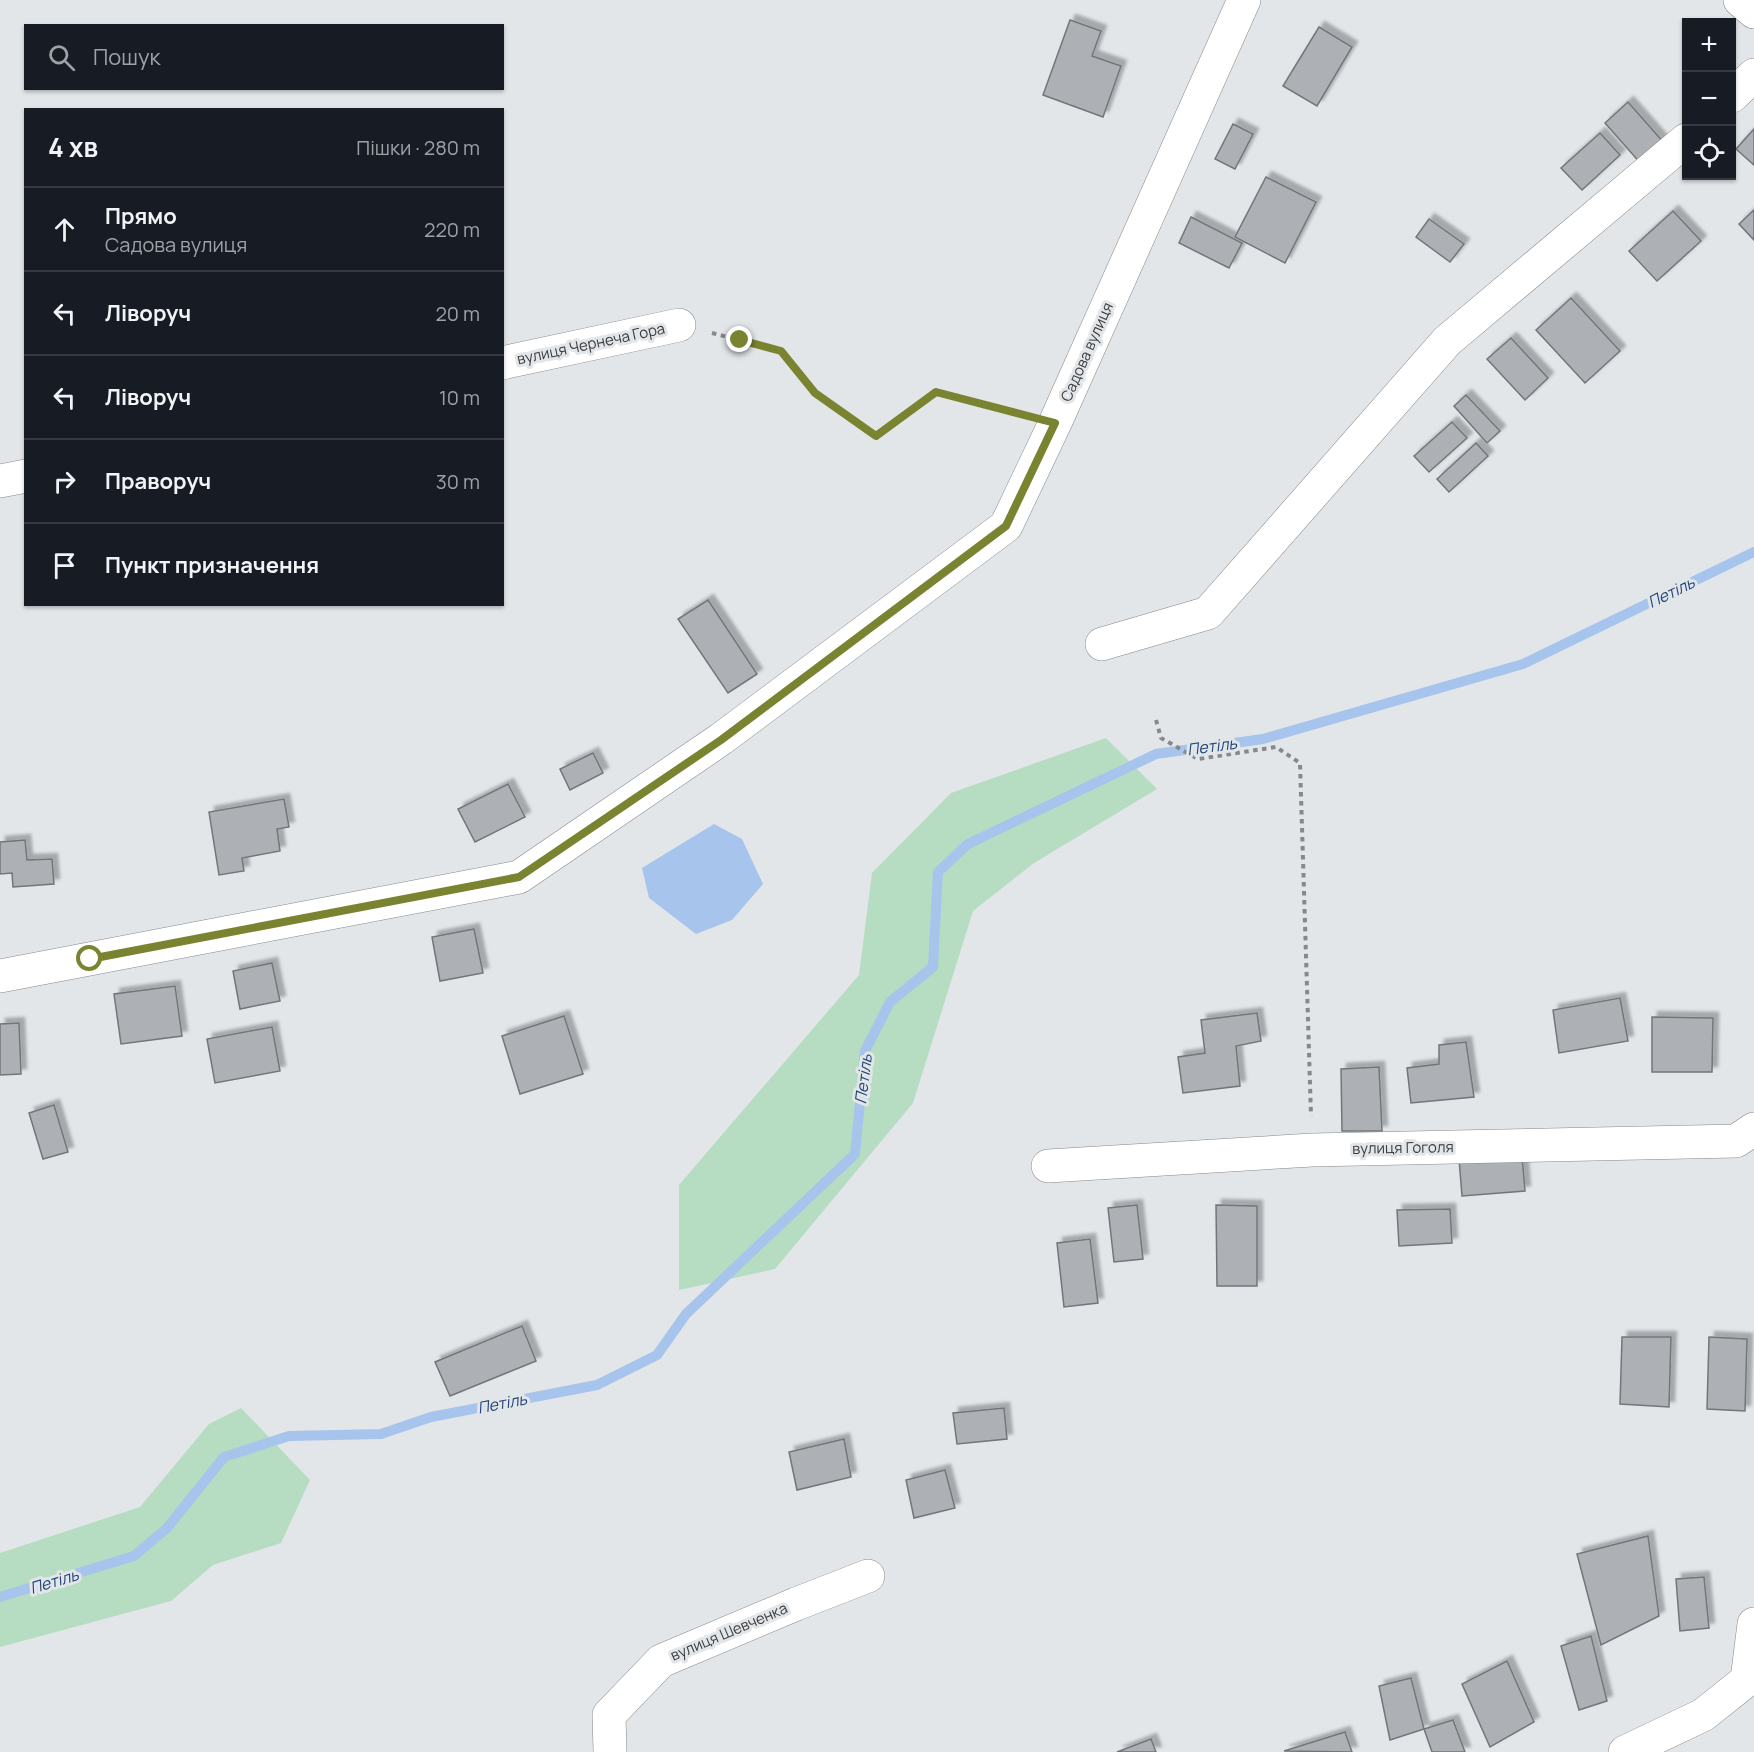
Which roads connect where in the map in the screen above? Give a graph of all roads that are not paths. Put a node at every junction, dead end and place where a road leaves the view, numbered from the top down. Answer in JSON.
{"nodes":[{"id":1,"x":1244,"y":0,"type":"edge"},
{"id":2,"x":1740,"y":0,"type":"edge"},
{"id":3,"x":1754,"y":12,"type":"edge"},
{"id":4,"x":1754,"y":75,"type":"edge"},
{"id":5,"x":1736,"y":91,"type":"edge"},
{"id":6,"x":1682,"y":143,"type":"edge"},
{"id":7,"x":679,"y":325,"type":"road end"},
{"id":8,"x":504,"y":363,"type":"edge"},
{"id":9,"x":24,"y":476,"type":"edge"},
{"id":10,"x":0,"y":481,"type":"edge"},
{"id":11,"x":1102,"y":644,"type":"dead end"},
{"id":12,"x":0,"y":976,"type":"edge"},
{"id":13,"x":1754,"y":1129,"type":"edge"},
{"id":14,"x":1048,"y":1166,"type":"dead end"},
{"id":15,"x":868,"y":1576,"type":"dead end"},
{"id":16,"x":1754,"y":1624,"type":"edge"},
{"id":17,"x":1750,"y":1688,"type":"edge"},
{"id":18,"x":610,"y":1752,"type":"edge"},
{"id":19,"x":1625,"y":1752,"type":"edge"}],
"edges":[{"from":1,"to":12,"type":"street","name":"Садова вулиця"},
{"from":2,"to":3,"type":"street"},
{"from":4,"to":5,"type":"street"},
{"from":6,"to":11,"type":"street"},
{"from":7,"to":8,"type":"street","name":"вулиця Чернеча Гора"},
{"from":9,"to":10,"type":"street"},
{"from":13,"to":14,"type":"street","name":"вулиця Гоголя"},
{"from":15,"to":18,"type":"street","name":"вулиця Шевченка"},
{"from":16,"to":17,"type":"street"},
{"from":17,"to":19,"type":"street"}]}
